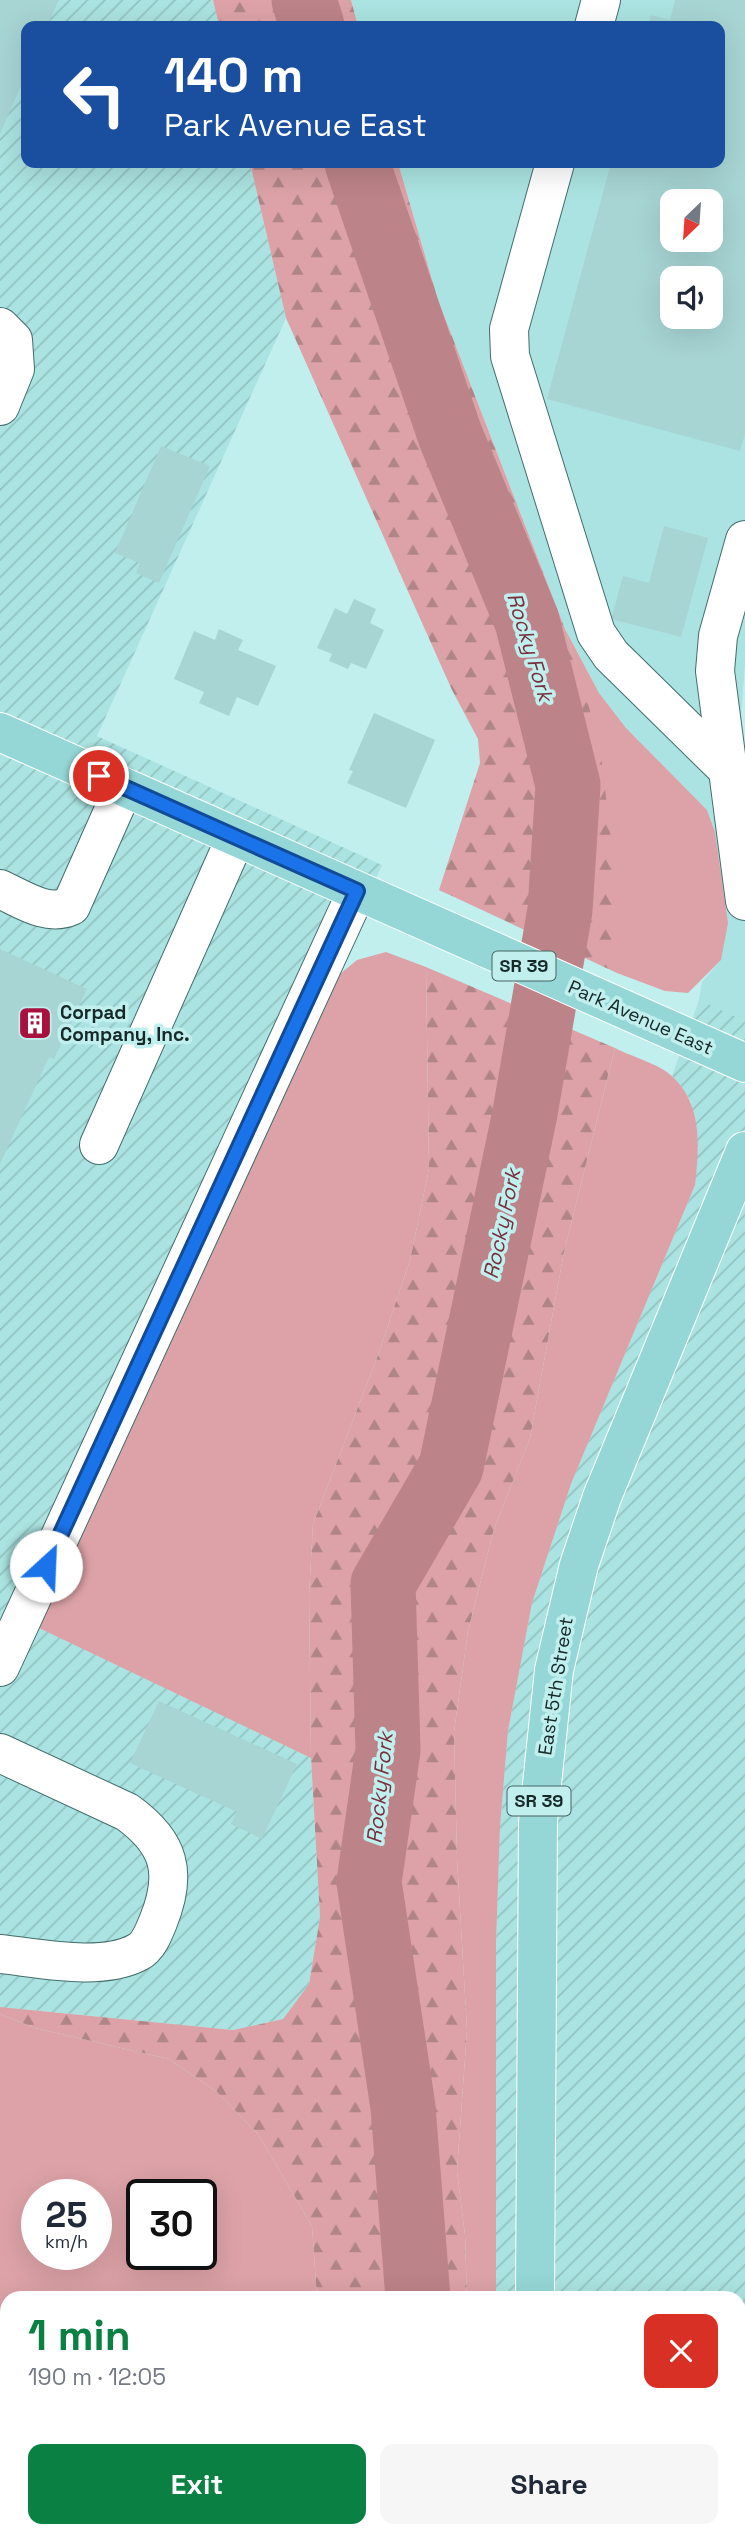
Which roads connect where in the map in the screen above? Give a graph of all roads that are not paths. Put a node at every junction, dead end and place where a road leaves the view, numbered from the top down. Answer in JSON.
{"nodes":[{"id":1,"x":601,"y":0,"type":"edge"},
{"id":2,"x":595,"y":21,"type":"edge"},
{"id":3,"x":554,"y":168,"type":"edge"},
{"id":4,"x":0,"y":327,"type":"edge"},
{"id":5,"x":0,"y":406,"type":"edge"},
{"id":6,"x":745,"y":540,"type":"edge"},
{"id":7,"x":0,"y":732,"type":"edge"},
{"id":8,"x":726,"y":768,"type":"junction"},
{"id":9,"x":124,"y":787,"type":"junction"},
{"id":10,"x":236,"y":837,"type":"junction"},
{"id":11,"x":0,"y":889,"type":"edge"},
{"id":12,"x":357,"y":891,"type":"junction"},
{"id":13,"x":745,"y":901,"type":"edge"},
{"id":14,"x":745,"y":1063,"type":"edge"},
{"id":15,"x":99,"y":1144,"type":"dead end"},
{"id":16,"x":745,"y":1150,"type":"edge"},
{"id":17,"x":0,"y":1667,"type":"edge"},
{"id":18,"x":0,"y":1753,"type":"edge"},
{"id":19,"x":0,"y":1954,"type":"edge"},
{"id":20,"x":535,"y":2291,"type":"edge"}],
"edges":[{"from":1,"to":2,"type":"street"},
{"from":3,"to":8,"type":"street"},
{"from":4,"to":5,"type":"street"},
{"from":6,"to":8,"type":"street"},
{"from":7,"to":9,"type":"main road","name":"Park Avenue East","number":"SR 39"},
{"from":8,"to":13,"type":"street"},
{"from":9,"to":10,"type":"main road","name":"Park Avenue East","number":"SR 39"},
{"from":9,"to":11,"type":"street"},
{"from":10,"to":12,"type":"main road","name":"Park Avenue East","number":"SR 39"},
{"from":10,"to":15,"type":"street"},
{"from":12,"to":14,"type":"main road","name":"Park Avenue East","number":"SR 39"},
{"from":12,"to":17,"type":"street"},
{"from":16,"to":20,"type":"main road","name":"East 5th Street","number":"SR 39"},
{"from":18,"to":19,"type":"street"}]}
